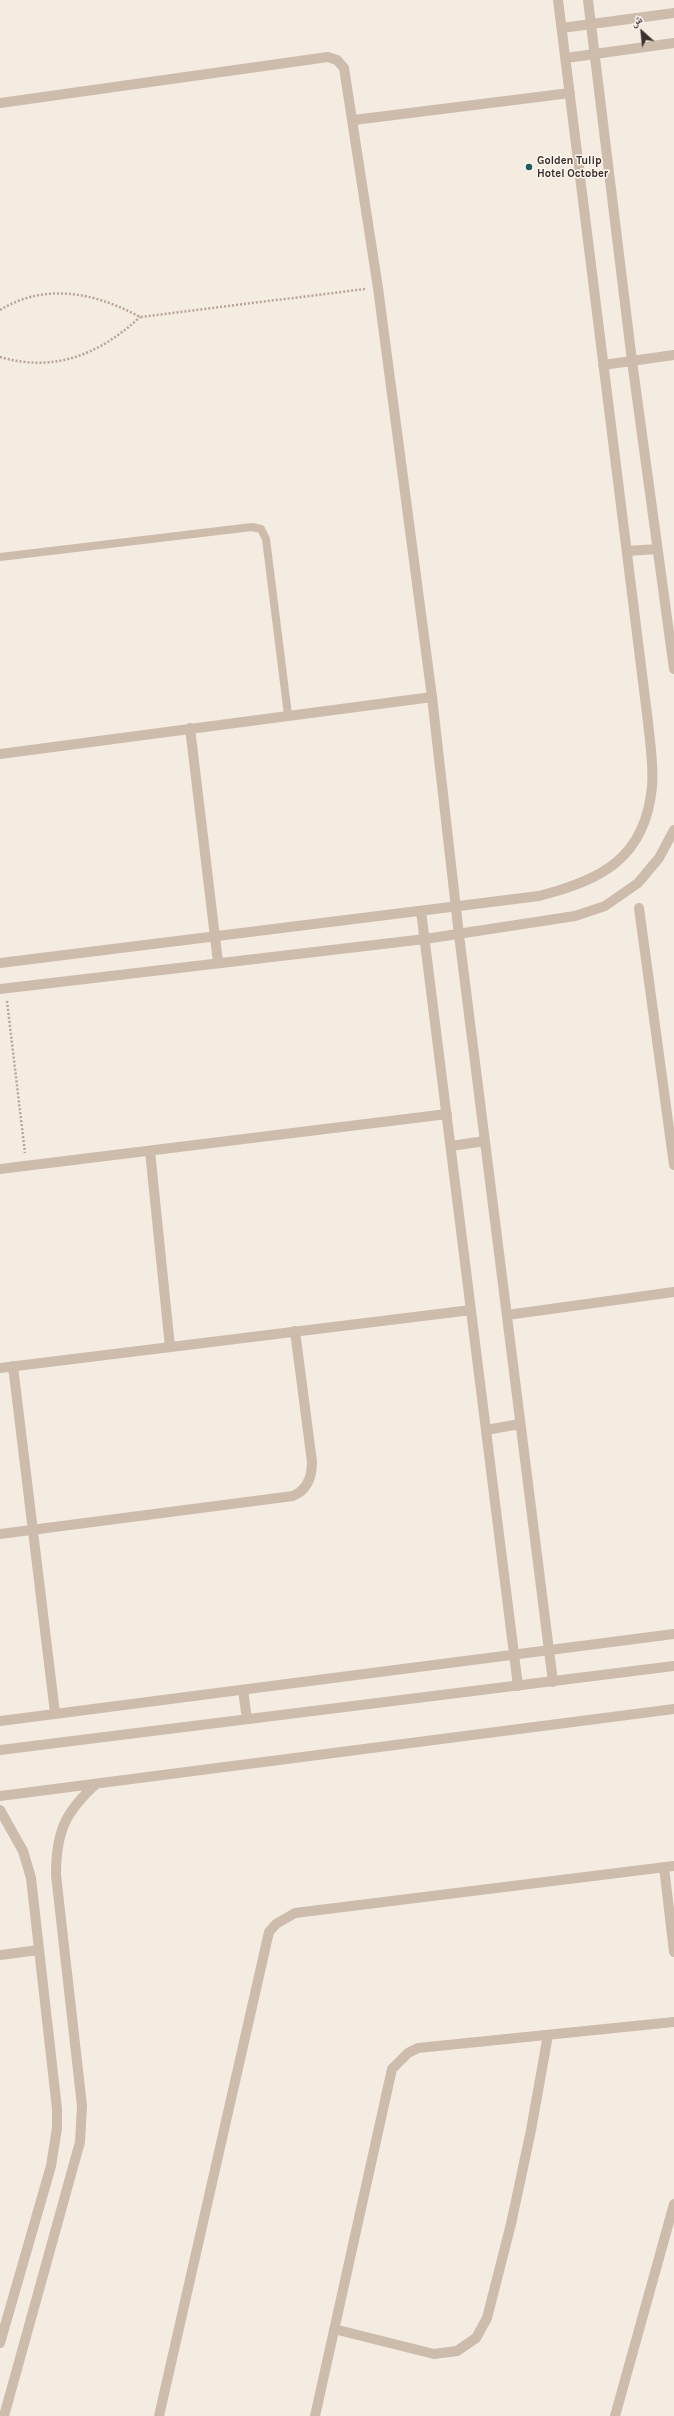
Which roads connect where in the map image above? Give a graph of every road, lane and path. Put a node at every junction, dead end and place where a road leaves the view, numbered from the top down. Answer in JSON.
{"nodes":[{"id":1,"x":558,"y":0,"type":"edge"},
{"id":2,"x":588,"y":0,"type":"edge"},
{"id":3,"x":674,"y":12,"type":"edge"},
{"id":4,"x":592,"y":24,"type":"junction"},
{"id":5,"x":562,"y":28,"type":"junction"},
{"id":6,"x":674,"y":43,"type":"edge"},
{"id":7,"x":596,"y":54,"type":"junction"},
{"id":8,"x":566,"y":58,"type":"junction"},
{"id":9,"x":570,"y":93,"type":"junction"},
{"id":10,"x":0,"y":103,"type":"edge"},
{"id":11,"x":354,"y":120,"type":"junction"},
{"id":12,"x":378,"y":288,"type":"junction"},
{"id":13,"x":0,"y":310,"type":"edge"},
{"id":14,"x":140,"y":317,"type":"junction"},
{"id":15,"x":674,"y":355,"type":"edge"},
{"id":16,"x":0,"y":357,"type":"edge"},
{"id":17,"x":632,"y":361,"type":"junction"},
{"id":18,"x":603,"y":365,"type":"junction"},
{"id":19,"x":657,"y":549,"type":"junction"},
{"id":20,"x":627,"y":551,"type":"junction"},
{"id":21,"x":0,"y":557,"type":"edge"},
{"id":22,"x":674,"y":669,"type":"edge"},
{"id":23,"x":432,"y":697,"type":"junction"},
{"id":24,"x":288,"y":715,"type":"junction"},
{"id":25,"x":190,"y":728,"type":"junction"},
{"id":26,"x":0,"y":754,"type":"edge"},
{"id":27,"x":674,"y":830,"type":"edge"},
{"id":28,"x":456,"y":906,"type":"junction"},
{"id":29,"x":639,"y":908,"type":"dead end"},
{"id":30,"x":421,"y":911,"type":"junction"},
{"id":31,"x":459,"y":935,"type":"junction"},
{"id":32,"x":215,"y":936,"type":"junction"},
{"id":33,"x":425,"y":939,"type":"junction"},
{"id":34,"x":218,"y":962,"type":"junction"},
{"id":35,"x":0,"y":963,"type":"edge"},
{"id":36,"x":3,"y":989,"type":"edge"},
{"id":37,"x":447,"y":1114,"type":"junction"},
{"id":38,"x":671,"y":1116,"type":"edge"},
{"id":39,"x":485,"y":1141,"type":"junction"},
{"id":40,"x":451,"y":1146,"type":"junction"},
{"id":41,"x":150,"y":1151,"type":"junction"},
{"id":42,"x":674,"y":1165,"type":"edge"},
{"id":43,"x":26,"y":1166,"type":"junction"},
{"id":44,"x":0,"y":1169,"type":"edge"},
{"id":45,"x":674,"y":1292,"type":"edge"},
{"id":46,"x":471,"y":1310,"type":"junction"},
{"id":47,"x":506,"y":1315,"type":"junction"},
{"id":48,"x":295,"y":1332,"type":"junction"},
{"id":49,"x":170,"y":1347,"type":"junction"},
{"id":50,"x":13,"y":1366,"type":"junction"},
{"id":51,"x":0,"y":1368,"type":"edge"},
{"id":52,"x":520,"y":1424,"type":"junction"},
{"id":53,"x":486,"y":1430,"type":"junction"},
{"id":54,"x":33,"y":1530,"type":"junction"},
{"id":55,"x":0,"y":1534,"type":"edge"},
{"id":56,"x":674,"y":1634,"type":"edge"},
{"id":57,"x":549,"y":1650,"type":"junction"},
{"id":58,"x":514,"y":1655,"type":"junction"},
{"id":59,"x":674,"y":1666,"type":"edge"},
{"id":60,"x":553,"y":1682,"type":"junction"},
{"id":61,"x":518,"y":1686,"type":"junction"},
{"id":62,"x":243,"y":1690,"type":"junction"},
{"id":63,"x":674,"y":1709,"type":"edge"},
{"id":64,"x":55,"y":1713,"type":"junction"},
{"id":65,"x":247,"y":1719,"type":"junction"},
{"id":66,"x":0,"y":1721,"type":"edge"},
{"id":67,"x":0,"y":1749,"type":"edge"},
{"id":68,"x":96,"y":1784,"type":"junction"},
{"id":69,"x":0,"y":1796,"type":"edge"},
{"id":70,"x":0,"y":1810,"type":"edge"},
{"id":71,"x":674,"y":1866,"type":"edge"},
{"id":72,"x":664,"y":1867,"type":"junction"},
{"id":73,"x":39,"y":1950,"type":"junction"},
{"id":74,"x":674,"y":1952,"type":"edge"},
{"id":75,"x":0,"y":1955,"type":"edge"},
{"id":76,"x":674,"y":2022,"type":"edge"},
{"id":77,"x":548,"y":2035,"type":"junction"},
{"id":78,"x":674,"y":2204,"type":"edge"},
{"id":79,"x":334,"y":2329,"type":"junction"},
{"id":80,"x":0,"y":2343,"type":"edge"},
{"id":81,"x":4,"y":2416,"type":"edge"},
{"id":82,"x":159,"y":2416,"type":"edge"},
{"id":83,"x":315,"y":2416,"type":"edge"},
{"id":84,"x":615,"y":2416,"type":"edge"}],
"edges":[{"from":1,"to":5,"type":"street"},
{"from":2,"to":4,"type":"street"},
{"from":3,"to":4,"type":"street"},
{"from":4,"to":5,"type":"street"},
{"from":4,"to":7,"type":"street"},
{"from":5,"to":8,"type":"street"},
{"from":6,"to":7,"type":"street"},
{"from":7,"to":8,"type":"street"},
{"from":7,"to":17,"type":"street"},
{"from":8,"to":9,"type":"street"},
{"from":9,"to":11,"type":"street"},
{"from":9,"to":18,"type":"street"},
{"from":10,"to":11,"type":"street"},
{"from":11,"to":12,"type":"street"},
{"from":12,"to":14,"type":"path"},
{"from":12,"to":23,"type":"street"},
{"from":13,"to":14,"type":"path"},
{"from":14,"to":16,"type":"path"},
{"from":15,"to":17,"type":"street"},
{"from":17,"to":18,"type":"street"},
{"from":17,"to":19,"type":"street"},
{"from":18,"to":20,"type":"street"},
{"from":19,"to":20,"type":"street"},
{"from":19,"to":22,"type":"street"},
{"from":20,"to":28,"type":"street"},
{"from":21,"to":24,"type":"lane"},
{"from":23,"to":24,"type":"street"},
{"from":23,"to":28,"type":"street"},
{"from":24,"to":25,"type":"street"},
{"from":25,"to":26,"type":"street"},
{"from":25,"to":32,"type":"street"},
{"from":27,"to":31,"type":"street"},
{"from":28,"to":30,"type":"street"},
{"from":28,"to":31,"type":"street"},
{"from":29,"to":38,"type":"street"},
{"from":30,"to":32,"type":"street"},
{"from":30,"to":33,"type":"street"},
{"from":31,"to":33,"type":"street"},
{"from":31,"to":39,"type":"street"},
{"from":32,"to":34,"type":"street"},
{"from":32,"to":35,"type":"street"},
{"from":33,"to":34,"type":"street"},
{"from":33,"to":37,"type":"street"},
{"from":34,"to":36,"type":"street"},
{"from":36,"to":43,"type":"path"},
{"from":37,"to":40,"type":"street"},
{"from":37,"to":41,"type":"street"},
{"from":38,"to":42,"type":"street"},
{"from":39,"to":40,"type":"street"},
{"from":39,"to":47,"type":"street"},
{"from":40,"to":46,"type":"street"},
{"from":41,"to":43,"type":"street"},
{"from":41,"to":49,"type":"street"},
{"from":43,"to":44,"type":"street"},
{"from":45,"to":47,"type":"street"},
{"from":46,"to":48,"type":"street"},
{"from":46,"to":53,"type":"street"},
{"from":47,"to":52,"type":"street"},
{"from":48,"to":49,"type":"street"},
{"from":48,"to":54,"type":"street"},
{"from":49,"to":50,"type":"street"},
{"from":50,"to":51,"type":"street"},
{"from":50,"to":54,"type":"street"},
{"from":52,"to":53,"type":"street"},
{"from":52,"to":57,"type":"street"},
{"from":53,"to":58,"type":"street"},
{"from":54,"to":55,"type":"street"},
{"from":54,"to":64,"type":"street"},
{"from":56,"to":57,"type":"street"},
{"from":57,"to":58,"type":"street"},
{"from":57,"to":60,"type":"street"},
{"from":58,"to":61,"type":"street"},
{"from":58,"to":62,"type":"street"},
{"from":59,"to":60,"type":"street"},
{"from":60,"to":61,"type":"street"},
{"from":61,"to":65,"type":"street"},
{"from":62,"to":64,"type":"street"},
{"from":62,"to":65,"type":"street"},
{"from":63,"to":68,"type":"street"},
{"from":64,"to":66,"type":"street"},
{"from":65,"to":67,"type":"street"},
{"from":68,"to":69,"type":"street"},
{"from":68,"to":81,"type":"street"},
{"from":70,"to":73,"type":"street"},
{"from":71,"to":72,"type":"street"},
{"from":72,"to":74,"type":"street"},
{"from":72,"to":82,"type":"street"},
{"from":73,"to":75,"type":"street"},
{"from":73,"to":80,"type":"street"},
{"from":76,"to":77,"type":"street"},
{"from":77,"to":79,"type":"street"},
{"from":77,"to":79,"type":"street"},
{"from":78,"to":84,"type":"street"},
{"from":79,"to":83,"type":"street"}]}
